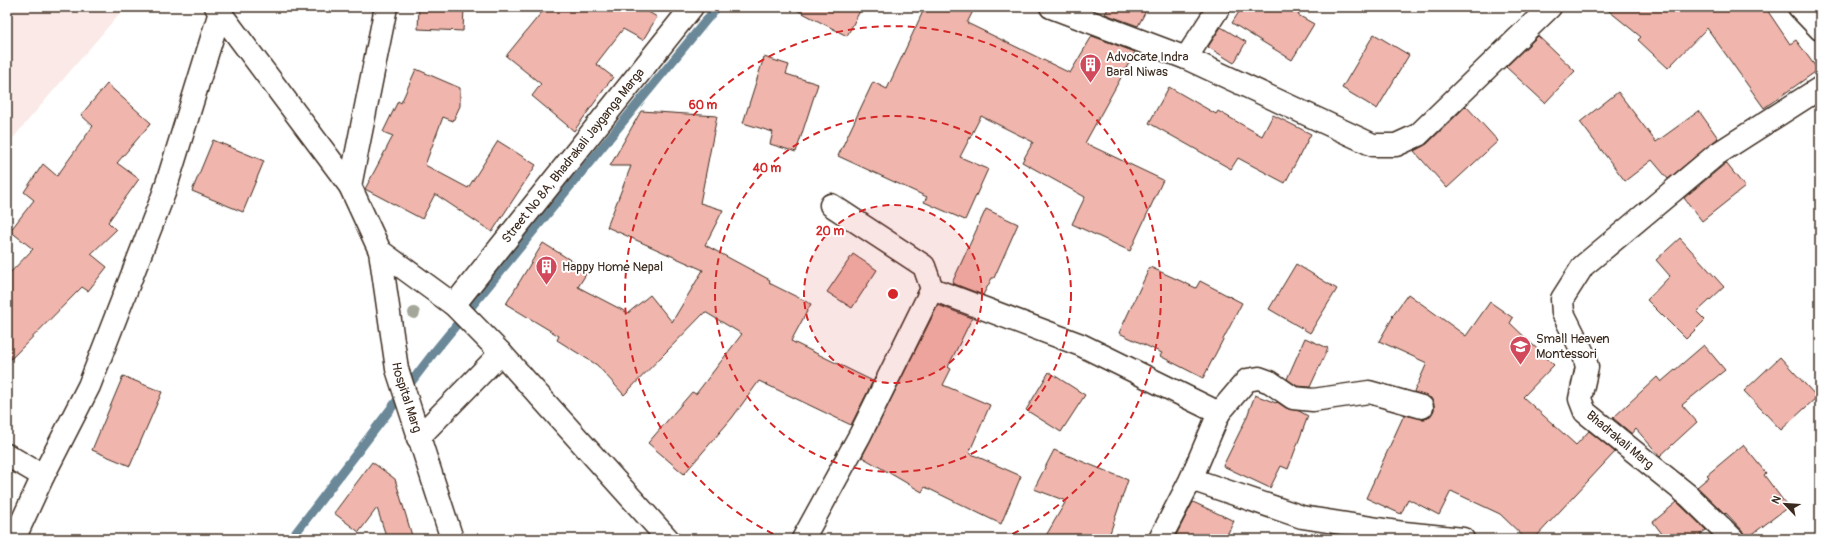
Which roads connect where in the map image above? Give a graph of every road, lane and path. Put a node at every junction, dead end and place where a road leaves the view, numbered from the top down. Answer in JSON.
{"nodes":[{"id":1,"x":386,"y":7,"type":"edge"},
{"id":2,"x":692,"y":7,"type":"edge"},
{"id":3,"x":1051,"y":7,"type":"edge"},
{"id":4,"x":1219,"y":7,"type":"edge"},
{"id":5,"x":1550,"y":7,"type":"edge"},
{"id":6,"x":1799,"y":7,"type":"edge"},
{"id":7,"x":218,"y":10,"type":"edge"},
{"id":8,"x":1820,"y":29,"type":"edge"},
{"id":9,"x":1186,"y":58,"type":"junction"},
{"id":10,"x":1820,"y":88,"type":"edge"},
{"id":11,"x":350,"y":186,"type":"junction"},
{"id":12,"x":831,"y":205,"type":"dead end"},
{"id":13,"x":380,"y":252,"type":"junction"},
{"id":14,"x":932,"y":289,"type":"junction"},
{"id":15,"x":454,"y":305,"type":"junction"},
{"id":16,"x":501,"y":353,"type":"junction"},
{"id":17,"x":1422,"y":407,"type":"dead end"},
{"id":18,"x":1219,"y":413,"type":"junction"},
{"id":19,"x":418,"y":438,"type":"junction"},
{"id":20,"x":7,"y":455,"type":"edge"},
{"id":21,"x":43,"y":476,"type":"junction"},
{"id":22,"x":1191,"y":479,"type":"junction"},
{"id":23,"x":14,"y":539,"type":"edge"},
{"id":24,"x":452,"y":539,"type":"edge"},
{"id":25,"x":668,"y":539,"type":"edge"},
{"id":26,"x":803,"y":539,"type":"edge"},
{"id":27,"x":1160,"y":539,"type":"edge"},
{"id":28,"x":1463,"y":539,"type":"edge"},
{"id":29,"x":1733,"y":539,"type":"edge"}],
"edges":[{"from":1,"to":11,"type":"street"},
{"from":2,"to":15,"type":"street","name":"Street No 8A, Bhadrakali Jayganga Marga"},
{"from":3,"to":9,"type":"street"},
{"from":4,"to":9,"type":"street"},
{"from":5,"to":9,"type":"street"},
{"from":6,"to":8,"type":"street"},
{"from":7,"to":11,"type":"street"},
{"from":7,"to":21,"type":"street"},
{"from":10,"to":29,"type":"street","name":"Bhadrakali Marg"},
{"from":11,"to":13,"type":"street"},
{"from":12,"to":14,"type":"street"},
{"from":13,"to":15,"type":"street"},
{"from":13,"to":19,"type":"street","name":"Hospital Marg"},
{"from":14,"to":18,"type":"street"},
{"from":14,"to":26,"type":"street"},
{"from":15,"to":16,"type":"street"},
{"from":16,"to":19,"type":"street"},
{"from":16,"to":25,"type":"street"},
{"from":17,"to":18,"type":"street"},
{"from":18,"to":22,"type":"street"},
{"from":19,"to":24,"type":"street","name":"Hospital Marg"},
{"from":20,"to":21,"type":"street"},
{"from":21,"to":23,"type":"street"},
{"from":22,"to":27,"type":"street"},
{"from":22,"to":28,"type":"street"}]}
